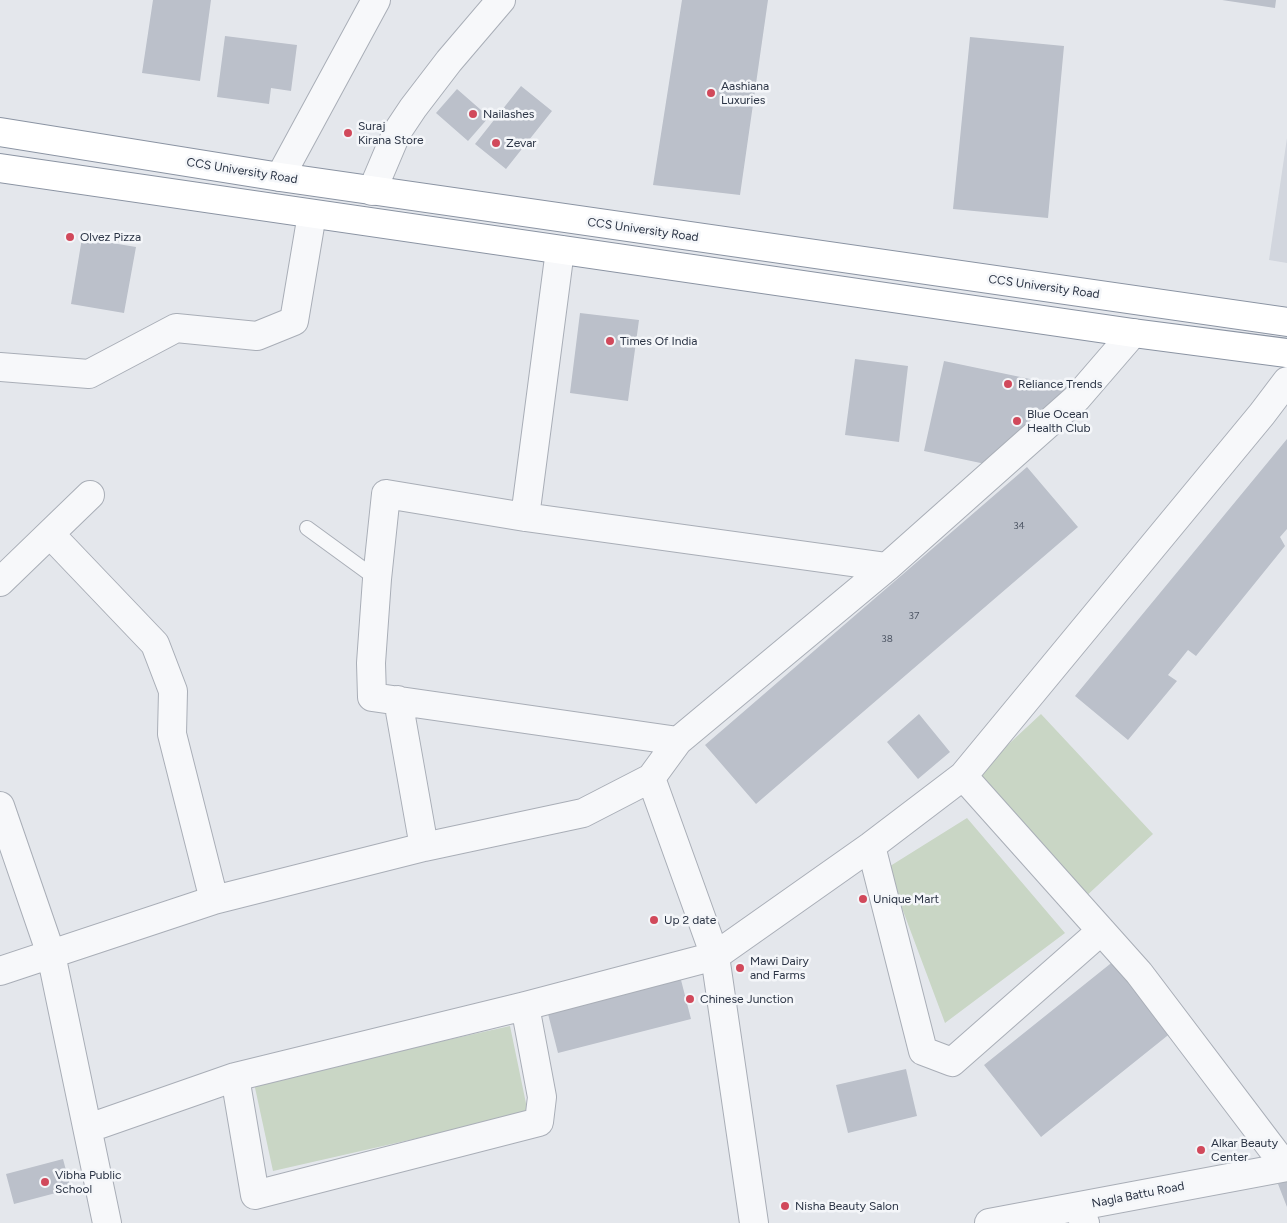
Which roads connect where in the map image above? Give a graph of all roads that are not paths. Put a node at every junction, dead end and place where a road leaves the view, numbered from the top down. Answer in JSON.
{"nodes":[{"id":1,"x":376,"y":0,"type":"edge"},
{"id":2,"x":501,"y":0,"type":"edge"},
{"id":3,"x":0,"y":132,"type":"edge"},
{"id":4,"x":0,"y":168,"type":"edge"},
{"id":5,"x":280,"y":178,"type":"junction"},
{"id":6,"x":372,"y":191,"type":"junction"},
{"id":7,"x":312,"y":214,"type":"junction"},
{"id":8,"x":560,"y":250,"type":"junction"},
{"id":9,"x":1287,"y":322,"type":"edge"},
{"id":10,"x":1133,"y":332,"type":"junction"},
{"id":11,"x":1287,"y":353,"type":"edge"},
{"id":12,"x":0,"y":367,"type":"edge"},
{"id":13,"x":1287,"y":381,"type":"edge"},
{"id":14,"x":90,"y":495,"type":"dead end"},
{"id":15,"x":525,"y":517,"type":"junction"},
{"id":16,"x":307,"y":528,"type":"dead end"},
{"id":17,"x":50,"y":534,"type":"junction"},
{"id":18,"x":887,"y":567,"type":"junction"},
{"id":19,"x":377,"y":579,"type":"junction"},
{"id":20,"x":0,"y":582,"type":"edge"},
{"id":21,"x":398,"y":700,"type":"junction"},
{"id":22,"x":678,"y":741,"type":"junction"},
{"id":23,"x":963,"y":776,"type":"junction"},
{"id":24,"x":651,"y":778,"type":"junction"},
{"id":25,"x":0,"y":806,"type":"edge"},
{"id":26,"x":870,"y":846,"type":"junction"},
{"id":27,"x":424,"y":847,"type":"junction"},
{"id":28,"x":214,"y":900,"type":"junction"},
{"id":29,"x":1101,"y":930,"type":"junction"},
{"id":30,"x":51,"y":954,"type":"junction"},
{"id":31,"x":715,"y":956,"type":"junction"},
{"id":32,"x":0,"y":971,"type":"edge"},
{"id":33,"x":525,"y":1006,"type":"junction"},
{"id":34,"x":235,"y":1077,"type":"junction"},
{"id":35,"x":89,"y":1128,"type":"junction"},
{"id":36,"x":1286,"y":1167,"type":"edge"},
{"id":37,"x":1081,"y":1215,"type":"edge"},
{"id":38,"x":108,"y":1223,"type":"edge"},
{"id":39,"x":754,"y":1223,"type":"edge"},
{"id":40,"x":989,"y":1223,"type":"edge"}],
"edges":[{"from":1,"to":5,"type":"street"},
{"from":2,"to":6,"type":"street"},
{"from":3,"to":5,"type":"highway","name":"CCS University Road"},
{"from":4,"to":7,"type":"highway"},
{"from":5,"to":6,"type":"highway","name":"CCS University Road"},
{"from":6,"to":9,"type":"highway","name":"CCS University Road"},
{"from":7,"to":8,"type":"highway"},
{"from":7,"to":12,"type":"street"},
{"from":8,"to":10,"type":"highway"},
{"from":8,"to":15,"type":"street"},
{"from":10,"to":11,"type":"highway"},
{"from":10,"to":18,"type":"street"},
{"from":13,"to":23,"type":"street"},
{"from":14,"to":17,"type":"street"},
{"from":15,"to":18,"type":"street"},
{"from":15,"to":19,"type":"street"},
{"from":16,"to":19,"type":"lane"},
{"from":17,"to":20,"type":"street"},
{"from":17,"to":28,"type":"street"},
{"from":18,"to":22,"type":"street"},
{"from":19,"to":21,"type":"street"},
{"from":21,"to":22,"type":"street"},
{"from":21,"to":27,"type":"street"},
{"from":22,"to":24,"type":"street"},
{"from":23,"to":26,"type":"street"},
{"from":23,"to":29,"type":"street"},
{"from":24,"to":27,"type":"street"},
{"from":24,"to":31,"type":"street"},
{"from":25,"to":30,"type":"street"},
{"from":26,"to":29,"type":"street"},
{"from":26,"to":31,"type":"street"},
{"from":27,"to":28,"type":"street"},
{"from":28,"to":30,"type":"street"},
{"from":29,"to":36,"type":"street"},
{"from":30,"to":32,"type":"street"},
{"from":30,"to":35,"type":"street"},
{"from":31,"to":33,"type":"street"},
{"from":31,"to":39,"type":"street"},
{"from":33,"to":34,"type":"street"},
{"from":33,"to":34,"type":"street"},
{"from":34,"to":35,"type":"street"},
{"from":35,"to":38,"type":"street"},
{"from":36,"to":37,"type":"street","name":"Nagla Battu Road"},
{"from":37,"to":40,"type":"street","name":"Nagla Battu Road"}]}
